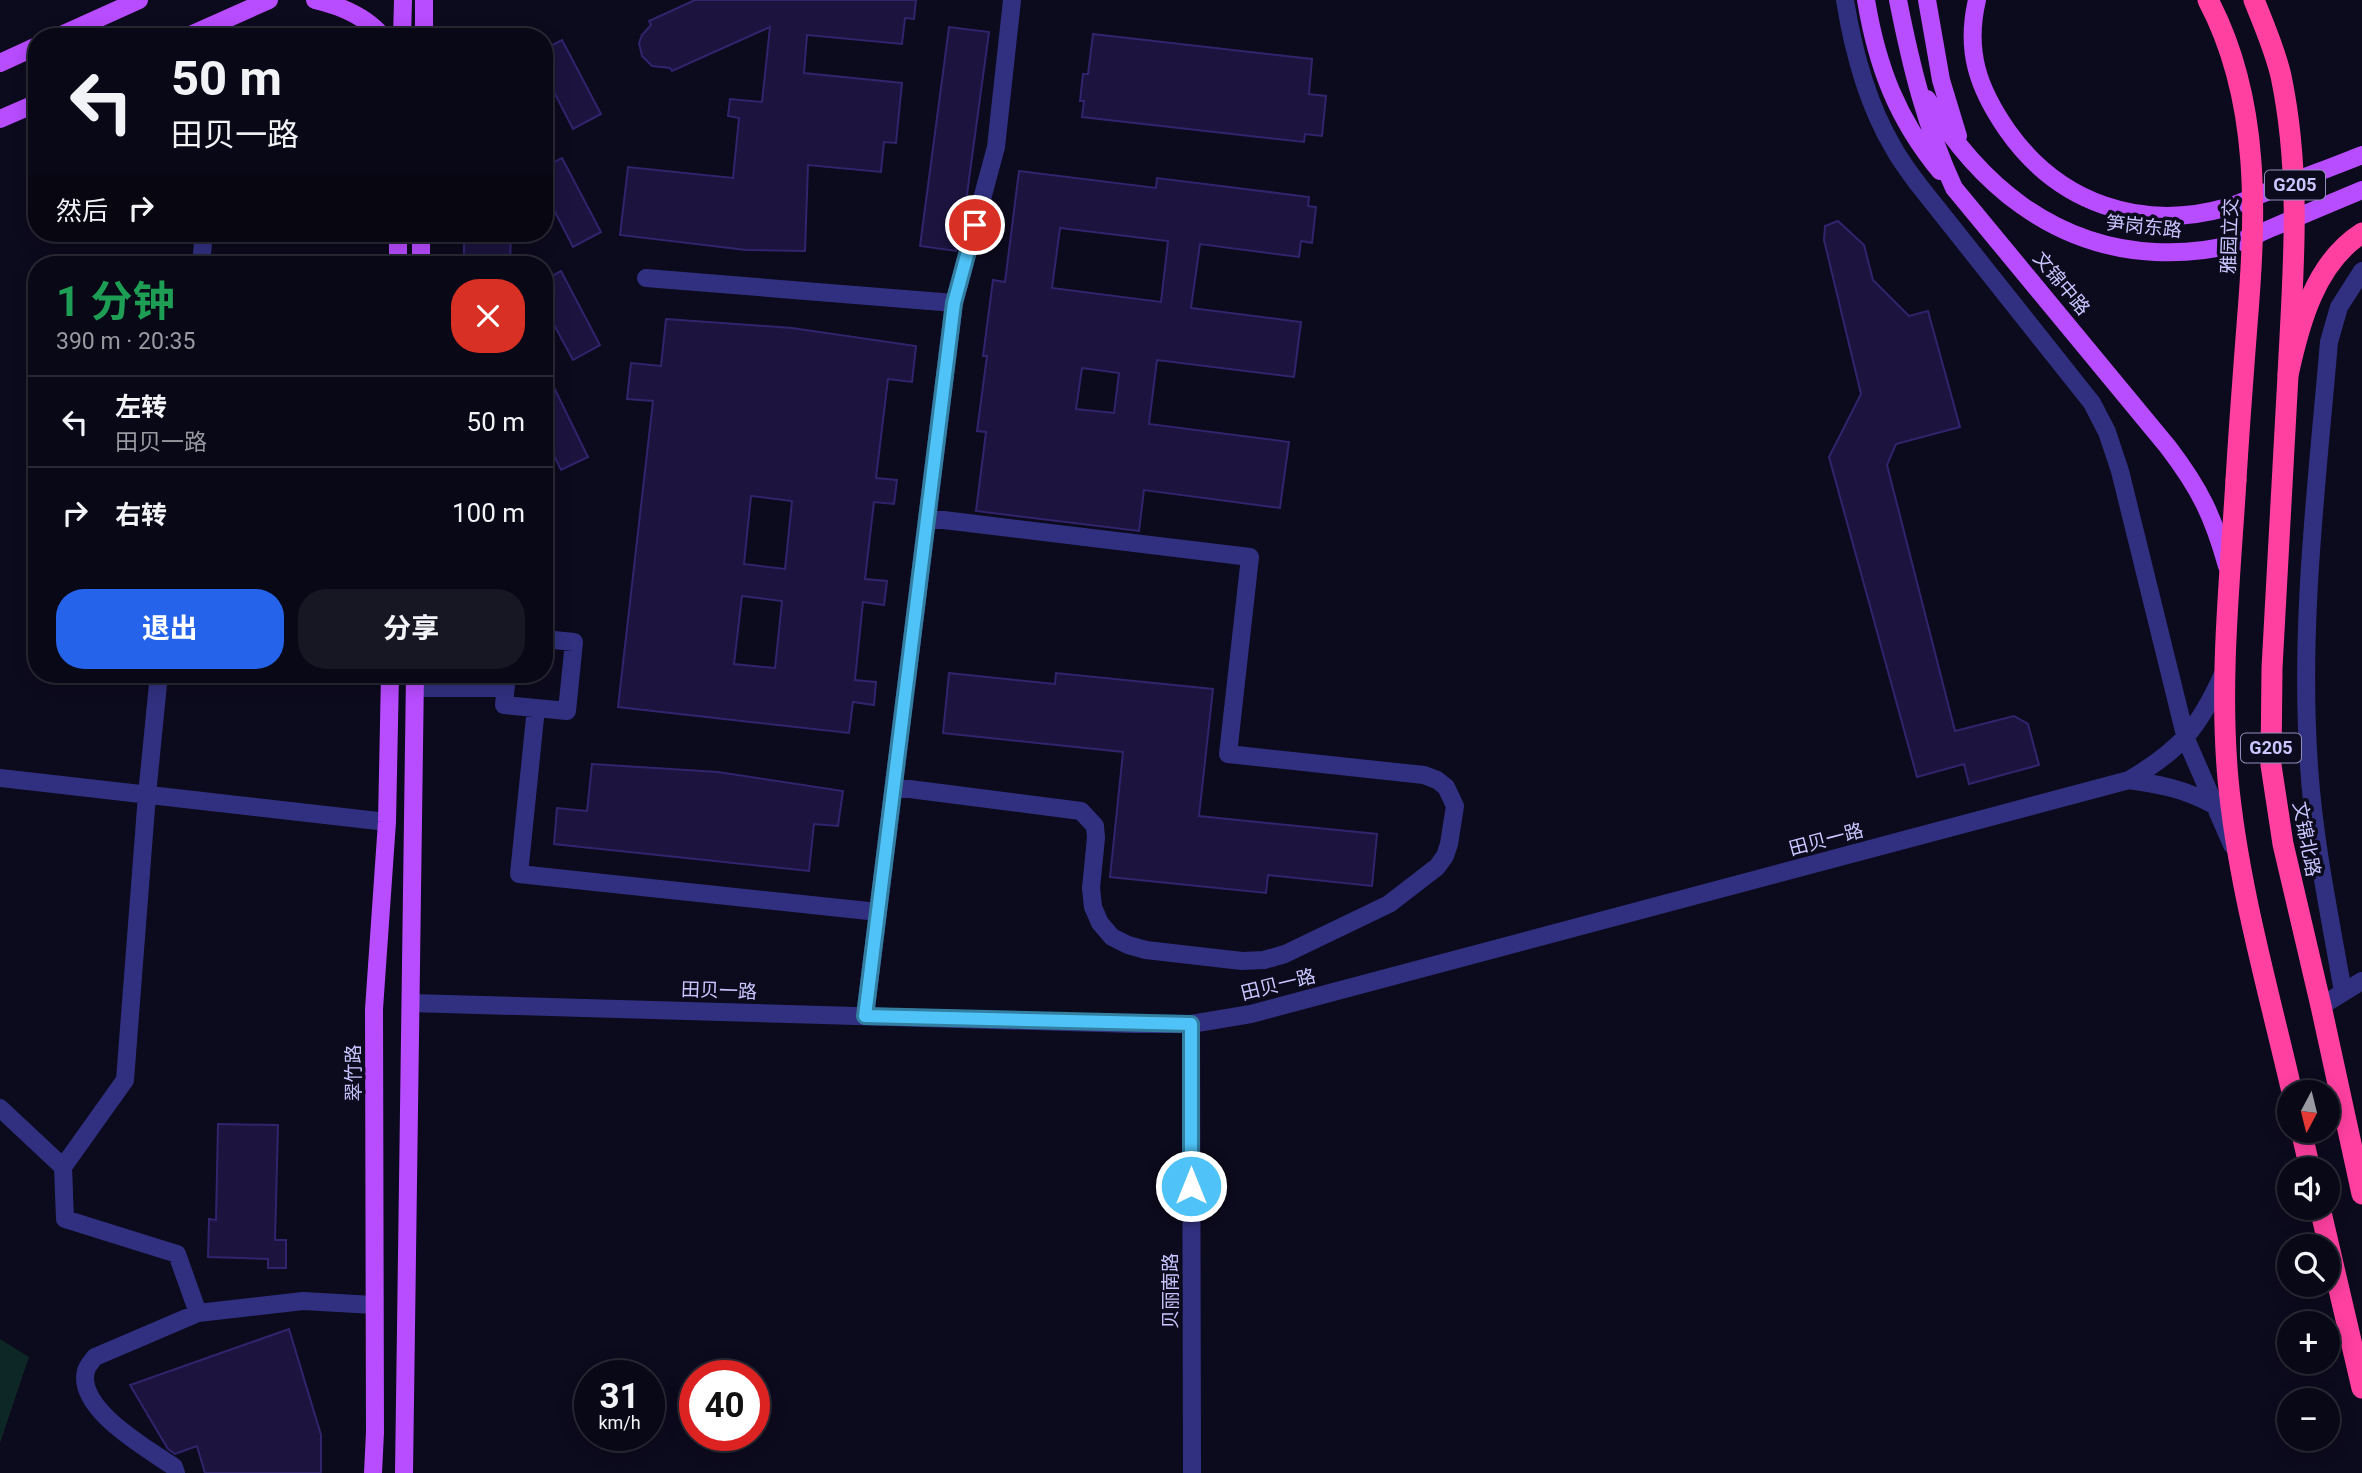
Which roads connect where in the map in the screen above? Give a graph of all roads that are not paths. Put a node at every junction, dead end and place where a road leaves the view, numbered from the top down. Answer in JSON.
{"nodes":[{"id":1,"x":269,"y":0,"type":"edge"},
{"id":2,"x":315,"y":0,"type":"edge"},
{"id":3,"x":403,"y":0,"type":"edge"},
{"id":4,"x":424,"y":0,"type":"edge"},
{"id":5,"x":1012,"y":0,"type":"edge"},
{"id":6,"x":1845,"y":0,"type":"edge"},
{"id":7,"x":1866,"y":0,"type":"edge"},
{"id":8,"x":1898,"y":0,"type":"edge"},
{"id":9,"x":1927,"y":0,"type":"edge"},
{"id":10,"x":1977,"y":0,"type":"edge"},
{"id":11,"x":2208,"y":0,"type":"edge"},
{"id":12,"x":2254,"y":0,"type":"edge"},
{"id":13,"x":128,"y":2,"type":"edge"},
{"id":14,"x":75,"y":28,"type":"edge"},
{"id":15,"x":206,"y":28,"type":"edge"},
{"id":16,"x":375,"y":28,"type":"edge"},
{"id":17,"x":402,"y":28,"type":"edge"},
{"id":18,"x":424,"y":28,"type":"edge"},
{"id":19,"x":28,"y":50,"type":"edge"},
{"id":20,"x":1910,"y":60,"type":"junction"},
{"id":21,"x":0,"y":63,"type":"edge"},
{"id":22,"x":28,"y":107,"type":"edge"},
{"id":23,"x":0,"y":119,"type":"edge"},
{"id":24,"x":1964,"y":154,"type":"junction"},
{"id":25,"x":2362,"y":155,"type":"edge"},
{"id":26,"x":1954,"y":188,"type":"junction"},
{"id":27,"x":2362,"y":190,"type":"edge"},
{"id":28,"x":2362,"y":233,"type":"edge"},
{"id":29,"x":2362,"y":271,"type":"edge"},
{"id":30,"x":646,"y":278,"type":"dead end"},
{"id":31,"x":954,"y":303,"type":"junction"},
{"id":32,"x":2288,"y":375,"type":"junction"},
{"id":33,"x":927,"y":518,"type":"junction"},
{"id":34,"x":2230,"y":576,"type":"junction"},
{"id":35,"x":553,"y":640,"type":"edge"},
{"id":36,"x":2225,"y":667,"type":"junction"},
{"id":37,"x":158,"y":683,"type":"edge"},
{"id":38,"x":390,"y":683,"type":"edge"},
{"id":39,"x":415,"y":683,"type":"edge"},
{"id":40,"x":507,"y":683,"type":"edge"},
{"id":41,"x":536,"y":708,"type":"junction"},
{"id":42,"x":2186,"y":739,"type":"junction"},
{"id":43,"x":0,"y":778,"type":"edge"},
{"id":44,"x":2129,"y":780,"type":"junction"},
{"id":45,"x":894,"y":787,"type":"junction"},
{"id":46,"x":147,"y":794,"type":"junction"},
{"id":47,"x":2214,"y":805,"type":"junction"},
{"id":48,"x":387,"y":822,"type":"junction"},
{"id":49,"x":2237,"y":858,"type":"junction"},
{"id":50,"x":878,"y":912,"type":"junction"},
{"id":51,"x":2362,"y":981,"type":"edge"},
{"id":52,"x":2343,"y":992,"type":"junction"},
{"id":53,"x":411,"y":1003,"type":"junction"},
{"id":54,"x":2321,"y":1006,"type":"junction"},
{"id":55,"x":865,"y":1016,"type":"junction"},
{"id":56,"x":1191,"y":1024,"type":"junction"},
{"id":57,"x":2289,"y":1080,"type":"edge"},
{"id":58,"x":0,"y":1108,"type":"edge"},
{"id":59,"x":63,"y":1167,"type":"junction"},
{"id":60,"x":2362,"y":1194,"type":"edge"},
{"id":61,"x":2322,"y":1220,"type":"edge"},
{"id":62,"x":374,"y":1305,"type":"junction"},
{"id":63,"x":198,"y":1313,"type":"junction"},
{"id":64,"x":2362,"y":1388,"type":"edge"},
{"id":65,"x":176,"y":1473,"type":"edge"},
{"id":66,"x":373,"y":1473,"type":"edge"},
{"id":67,"x":404,"y":1473,"type":"edge"},
{"id":68,"x":1192,"y":1473,"type":"edge"}],
"edges":[{"from":1,"to":15,"type":"main road"},
{"from":2,"to":16,"type":"main road"},
{"from":3,"to":17,"type":"main road"},
{"from":4,"to":18,"type":"main road"},
{"from":5,"to":31,"type":"street"},
{"from":6,"to":42,"type":"street"},
{"from":7,"to":26,"type":"main road"},
{"from":8,"to":20,"type":"main road","name":"文锦中路"},
{"from":9,"to":24,"type":"main road"},
{"from":10,"to":25,"type":"main road","name":"笋岗东路"},
{"from":11,"to":34,"type":"highway","name":"雅园立交","number":"G205","bridge":true},
{"from":12,"to":32,"type":"highway","number":"G205","bridge":true},
{"from":13,"to":14,"type":"main road"},
{"from":19,"to":21,"type":"main road"},
{"from":20,"to":24,"type":"main road","name":"笋岗东路"},
{"from":20,"to":26,"type":"main road","name":"文锦中路"},
{"from":22,"to":23,"type":"main road"},
{"from":24,"to":27,"type":"main road","name":"笋岗东路"},
{"from":26,"to":34,"type":"main road","name":"文锦中路"},
{"from":28,"to":32,"type":"highway","bridge":true},
{"from":29,"to":52,"type":"street"},
{"from":30,"to":31,"type":"street"},
{"from":31,"to":33,"type":"street"},
{"from":32,"to":54,"type":"highway","name":"文锦北路","number":"G205"},
{"from":33,"to":45,"type":"street"},
{"from":33,"to":45,"type":"street"},
{"from":34,"to":36,"type":"highway","number":"G205"},
{"from":35,"to":41,"type":"street"},
{"from":36,"to":42,"type":"street","name":"田贝一路"},
{"from":36,"to":49,"type":"highway","number":"G205"},
{"from":37,"to":46,"type":"street"},
{"from":38,"to":48,"type":"main road","name":"翠竹路"},
{"from":39,"to":53,"type":"main road"},
{"from":40,"to":41,"type":"street"},
{"from":41,"to":50,"type":"street"},
{"from":42,"to":44,"type":"street","name":"田贝一路"},
{"from":42,"to":47,"type":"street"},
{"from":43,"to":46,"type":"street"},
{"from":44,"to":47,"type":"street","name":"田贝一路"},
{"from":44,"to":56,"type":"street","name":"田贝一路"},
{"from":45,"to":50,"type":"street"},
{"from":46,"to":48,"type":"street"},
{"from":46,"to":59,"type":"street"},
{"from":47,"to":49,"type":"street"},
{"from":48,"to":62,"type":"main road","name":"翠竹路"},
{"from":49,"to":57,"type":"highway","number":"G205"},
{"from":50,"to":55,"type":"street"},
{"from":51,"to":52,"type":"street"},
{"from":52,"to":54,"type":"street"},
{"from":53,"to":55,"type":"street","name":"田贝一路"},
{"from":53,"to":67,"type":"main road"},
{"from":54,"to":60,"type":"highway","name":"文锦北路","number":"G205"},
{"from":55,"to":56,"type":"street","name":"田贝一路"},
{"from":56,"to":68,"type":"street","name":"贝丽南路"},
{"from":58,"to":59,"type":"street"},
{"from":59,"to":63,"type":"street"},
{"from":61,"to":64,"type":"highway"},
{"from":62,"to":63,"type":"street"},
{"from":62,"to":66,"type":"main road","name":"翠竹路"},
{"from":63,"to":65,"type":"street"}]}
